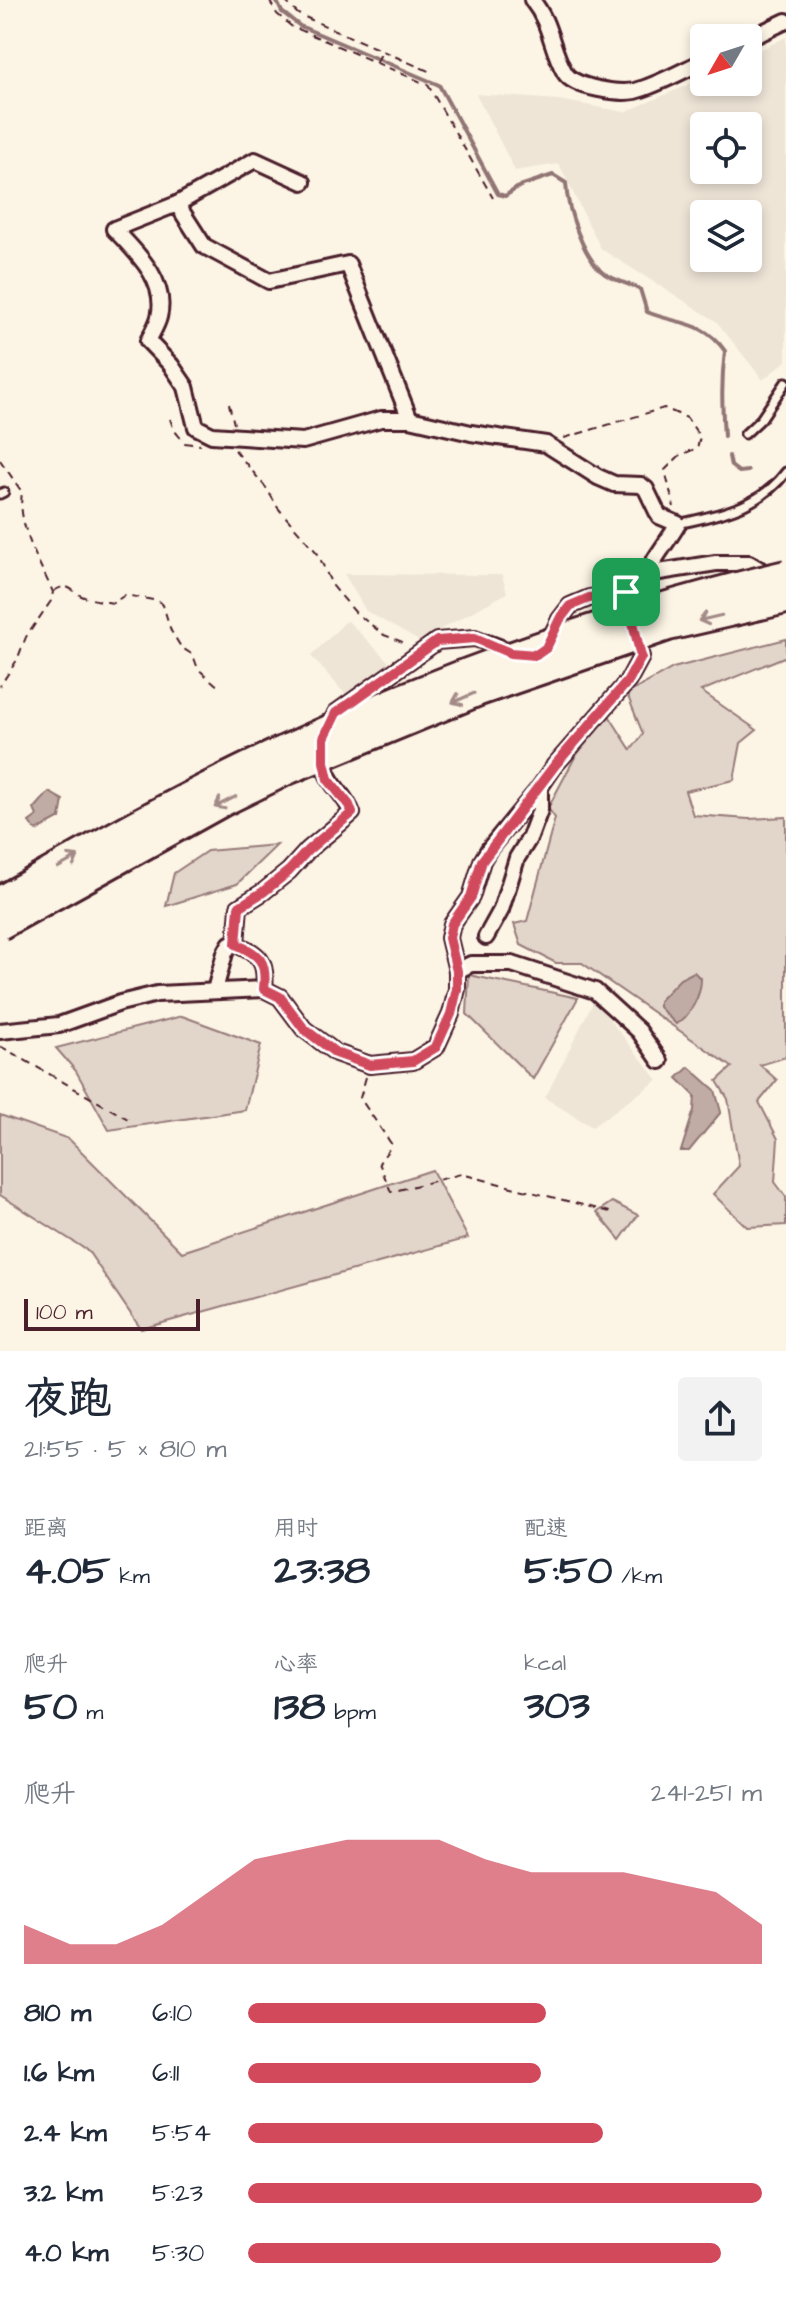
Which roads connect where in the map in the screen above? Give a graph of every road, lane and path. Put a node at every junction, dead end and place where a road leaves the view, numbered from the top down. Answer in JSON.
{"nodes":[{"id":1,"x":269,"y":0,"type":"edge"},
{"id":2,"x":284,"y":0,"type":"edge"},
{"id":3,"x":532,"y":0,"type":"edge"},
{"id":4,"x":786,"y":21,"type":"edge"},
{"id":5,"x":762,"y":32,"type":"edge"},
{"id":6,"x":382,"y":51,"type":"junction"},
{"id":7,"x":377,"y":63,"type":"junction"},
{"id":8,"x":690,"y":67,"type":"edge"},
{"id":9,"x":433,"y":73,"type":"dead end"},
{"id":10,"x":303,"y":182,"type":"dead end"},
{"id":11,"x":493,"y":198,"type":"dead end"},
{"id":12,"x":177,"y":204,"type":"junction"},
{"id":13,"x":786,"y":382,"type":"edge"},
{"id":14,"x":170,"y":419,"type":"dead end"},
{"id":15,"x":410,"y":419,"type":"junction"},
{"id":16,"x":745,"y":434,"type":"dead end"},
{"id":17,"x":546,"y":444,"type":"junction"},
{"id":18,"x":211,"y":446,"type":"dead end"},
{"id":19,"x":233,"y":449,"type":"dead end"},
{"id":20,"x":0,"y":460,"type":"edge"},
{"id":21,"x":786,"y":472,"type":"edge"},
{"id":22,"x":678,"y":524,"type":"junction"},
{"id":23,"x":786,"y":574,"type":"edge"},
{"id":24,"x":644,"y":579,"type":"junction"},
{"id":25,"x":786,"y":585,"type":"edge"},
{"id":26,"x":53,"y":592,"type":"junction"},
{"id":27,"x":626,"y":592,"type":"junction"},
{"id":28,"x":786,"y":600,"type":"edge"},
{"id":29,"x":422,"y":653,"type":"junction"},
{"id":30,"x":0,"y":686,"type":"edge"},
{"id":31,"x":220,"y":688,"type":"dead end"},
{"id":32,"x":540,"y":787,"type":"junction"},
{"id":33,"x":0,"y":900,"type":"edge"},
{"id":34,"x":0,"y":926,"type":"edge"},
{"id":35,"x":486,"y":937,"type":"dead end"},
{"id":36,"x":236,"y":944,"type":"junction"},
{"id":37,"x":457,"y":971,"type":"junction"},
{"id":38,"x":264,"y":989,"type":"junction"},
{"id":39,"x":215,"y":990,"type":"junction"},
{"id":40,"x":0,"y":1031,"type":"edge"},
{"id":41,"x":0,"y":1046,"type":"edge"},
{"id":42,"x":660,"y":1061,"type":"dead end"},
{"id":43,"x":370,"y":1065,"type":"junction"},
{"id":44,"x":128,"y":1119,"type":"dead end"},
{"id":45,"x":614,"y":1213,"type":"dead end"}],
"edges":[{"from":1,"to":7,"type":"path"},
{"from":2,"to":6,"type":"path"},
{"from":3,"to":8,"type":"street"},
{"from":4,"to":5,"type":"street"},
{"from":6,"to":7,"type":"path"},
{"from":6,"to":9,"type":"path"},
{"from":7,"to":11,"type":"path"},
{"from":10,"to":12,"type":"street"},
{"from":12,"to":15,"type":"street"},
{"from":12,"to":15,"type":"street"},
{"from":13,"to":16,"type":"lane"},
{"from":14,"to":18,"type":"path"},
{"from":15,"to":17,"type":"street"},
{"from":17,"to":22,"type":"street"},
{"from":17,"to":22,"type":"path"},
{"from":19,"to":29,"type":"path"},
{"from":20,"to":26,"type":"path"},
{"from":21,"to":22,"type":"lane"},
{"from":22,"to":24,"type":"street"},
{"from":33,"to":23,"type":"highway","one_way":true,"bridge":true},
{"from":24,"to":25,"type":"street"},
{"from":24,"to":27,"type":"street"},
{"from":26,"to":30,"type":"path"},
{"from":26,"to":31,"type":"path"},
{"from":27,"to":29,"type":"street"},
{"from":27,"to":32,"type":"street"},
{"from":28,"to":34,"type":"highway","one_way":true,"bridge":true},
{"from":29,"to":36,"type":"street"},
{"from":32,"to":35,"type":"street"},
{"from":32,"to":37,"type":"street"},
{"from":36,"to":38,"type":"street"},
{"from":36,"to":39,"type":"street"},
{"from":37,"to":42,"type":"street"},
{"from":37,"to":43,"type":"street"},
{"from":38,"to":39,"type":"street"},
{"from":38,"to":43,"type":"street"},
{"from":39,"to":40,"type":"street"},
{"from":41,"to":44,"type":"path"},
{"from":43,"to":45,"type":"path"}]}
